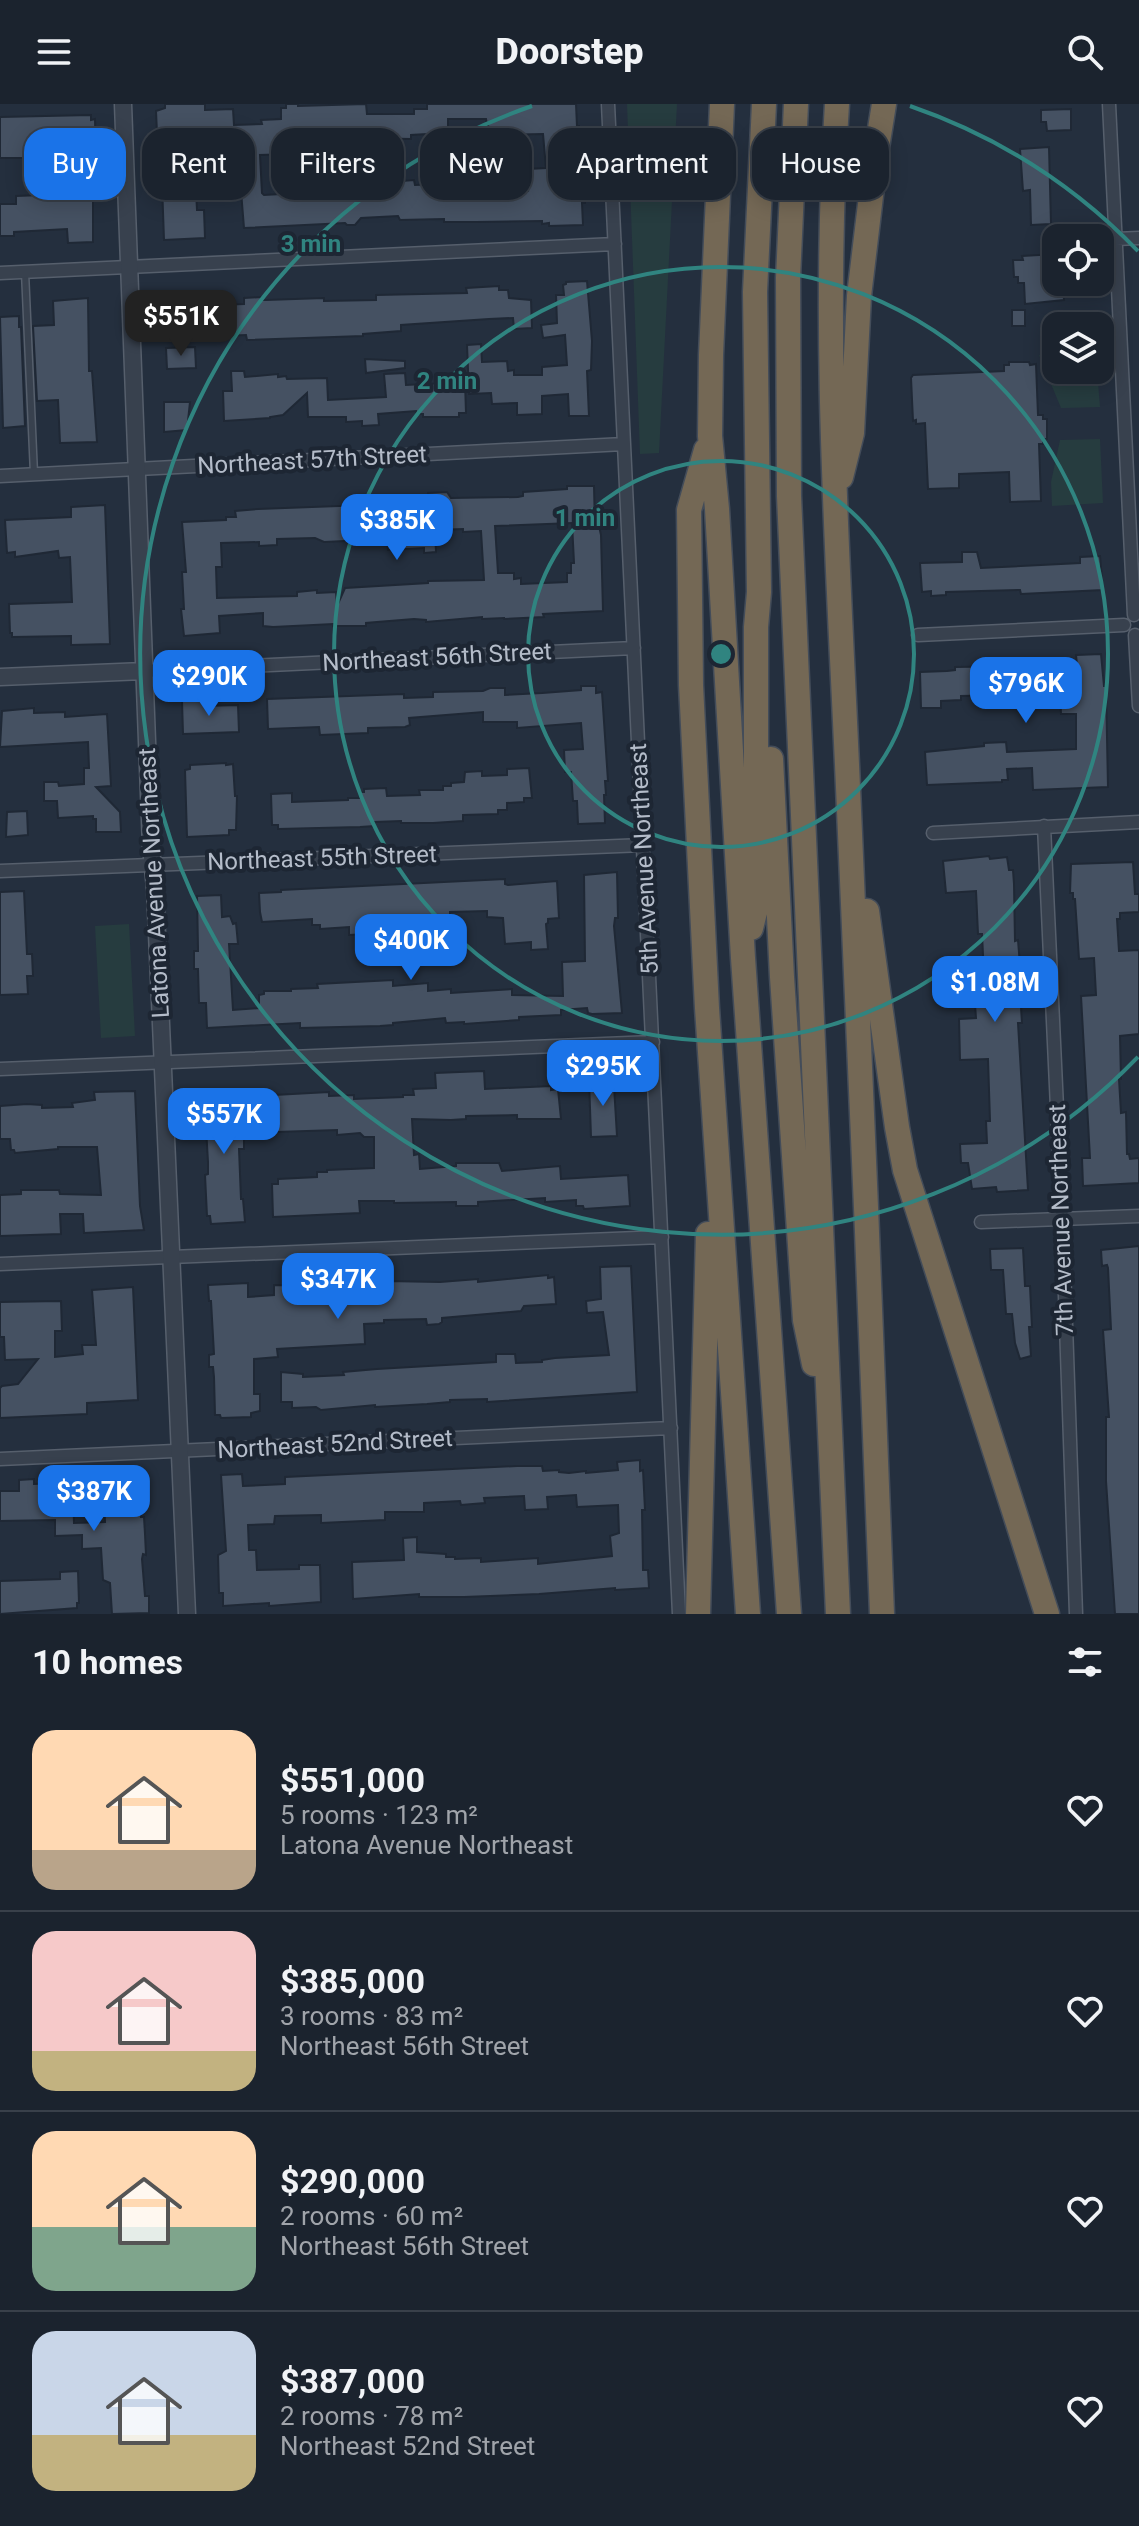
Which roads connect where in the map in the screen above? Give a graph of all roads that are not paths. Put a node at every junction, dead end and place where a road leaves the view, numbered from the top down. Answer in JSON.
{"nodes":[{"id":1,"x":123,"y":104,"type":"edge"},
{"id":2,"x":608,"y":104,"type":"edge"},
{"id":3,"x":722,"y":104,"type":"edge"},
{"id":4,"x":764,"y":104,"type":"edge"},
{"id":5,"x":796,"y":104,"type":"edge"},
{"id":6,"x":837,"y":104,"type":"edge"},
{"id":7,"x":884,"y":104,"type":"edge"},
{"id":8,"x":1109,"y":104,"type":"edge"},
{"id":9,"x":1139,"y":238,"type":"edge"},
{"id":10,"x":1116,"y":239,"type":"junction"},
{"id":11,"x":615,"y":244,"type":"junction"},
{"id":12,"x":129,"y":268,"type":"junction"},
{"id":13,"x":25,"y":272,"type":"junction"},
{"id":14,"x":0,"y":273,"type":"edge"},
{"id":15,"x":1123,"y":422,"type":"junction"},
{"id":16,"x":1139,"y":422,"type":"edge"},
{"id":17,"x":710,"y":436,"type":"junction"},
{"id":18,"x":624,"y":444,"type":"junction"},
{"id":19,"x":136,"y":469,"type":"junction"},
{"id":20,"x":34,"y":474,"type":"junction"},
{"id":21,"x":0,"y":476,"type":"edge"},
{"id":22,"x":834,"y":507,"type":"junction"},
{"id":23,"x":759,"y":592,"type":"junction"},
{"id":24,"x":1136,"y":616,"type":"edge"},
{"id":25,"x":1124,"y":625,"type":"junction"},
{"id":26,"x":1137,"y":634,"type":"edge"},
{"id":27,"x":918,"y":635,"type":"dead end"},
{"id":28,"x":634,"y":648,"type":"junction"},
{"id":29,"x":144,"y":671,"type":"junction"},
{"id":30,"x":0,"y":677,"type":"edge"},
{"id":31,"x":1139,"y":706,"type":"edge"},
{"id":32,"x":848,"y":786,"type":"junction"},
{"id":33,"x":1139,"y":822,"type":"edge"},
{"id":34,"x":1044,"y":826,"type":"junction"},
{"id":35,"x":933,"y":833,"type":"dead end"},
{"id":36,"x":644,"y":845,"type":"junction"},
{"id":37,"x":152,"y":865,"type":"junction"},
{"id":38,"x":0,"y":871,"type":"edge"},
{"id":39,"x":743,"y":958,"type":"junction"},
{"id":40,"x":707,"y":1008,"type":"junction"},
{"id":41,"x":653,"y":1042,"type":"junction"},
{"id":42,"x":163,"y":1062,"type":"junction"},
{"id":43,"x":0,"y":1069,"type":"edge"},
{"id":44,"x":1139,"y":1216,"type":"edge"},
{"id":45,"x":1061,"y":1220,"type":"junction"},
{"id":46,"x":981,"y":1222,"type":"dead end"},
{"id":47,"x":662,"y":1237,"type":"junction"},
{"id":48,"x":171,"y":1256,"type":"junction"},
{"id":49,"x":0,"y":1264,"type":"edge"},
{"id":50,"x":671,"y":1428,"type":"junction"},
{"id":51,"x":829,"y":1437,"type":"junction"},
{"id":52,"x":181,"y":1452,"type":"junction"},
{"id":53,"x":0,"y":1459,"type":"edge"},
{"id":54,"x":187,"y":1614,"type":"edge"},
{"id":55,"x":679,"y":1614,"type":"edge"},
{"id":56,"x":698,"y":1614,"type":"edge"},
{"id":57,"x":748,"y":1614,"type":"edge"},
{"id":58,"x":789,"y":1614,"type":"edge"},
{"id":59,"x":838,"y":1614,"type":"edge"},
{"id":60,"x":882,"y":1614,"type":"edge"},
{"id":61,"x":1047,"y":1614,"type":"edge"},
{"id":62,"x":1076,"y":1614,"type":"edge"}],
"edges":[{"from":1,"to":12,"type":"street","name":"Latona Avenue Northeast"},
{"from":2,"to":11,"type":"street","name":"5th Avenue Northeast"},
{"from":3,"to":17,"type":"highway"},
{"from":4,"to":23,"type":"highway"},
{"from":5,"to":51,"type":"highway"},
{"from":6,"to":22,"type":"highway"},
{"from":7,"to":22,"type":"highway"},
{"from":8,"to":10,"type":"street"},
{"from":9,"to":10,"type":"street"},
{"from":10,"to":15,"type":"street"},
{"from":11,"to":12,"type":"street"},
{"from":11,"to":18,"type":"street","name":"5th Avenue Northeast"},
{"from":12,"to":13,"type":"street"},
{"from":12,"to":19,"type":"street","name":"Latona Avenue Northeast"},
{"from":13,"to":14,"type":"street"},
{"from":13,"to":20,"type":"lane"},
{"from":15,"to":16,"type":"street"},
{"from":15,"to":24,"type":"street"},
{"from":17,"to":39,"type":"highway"},
{"from":17,"to":40,"type":"highway"},
{"from":18,"to":19,"type":"street","name":"Northeast 57th Street"},
{"from":18,"to":28,"type":"street","name":"5th Avenue Northeast"},
{"from":19,"to":20,"type":"street","name":"Northeast 57th Street"},
{"from":19,"to":29,"type":"street","name":"Latona Avenue Northeast"},
{"from":20,"to":21,"type":"street","name":"Northeast 57th Street"},
{"from":22,"to":32,"type":"highway"},
{"from":23,"to":39,"type":"highway"},
{"from":23,"to":51,"type":"highway"},
{"from":24,"to":25,"type":"street"},
{"from":25,"to":26,"type":"street"},
{"from":25,"to":27,"type":"street"},
{"from":26,"to":31,"type":"street"},
{"from":28,"to":29,"type":"street","name":"Northeast 56th Street"},
{"from":28,"to":36,"type":"street","name":"5th Avenue Northeast"},
{"from":29,"to":30,"type":"street","name":"Northeast 56th Street"},
{"from":29,"to":37,"type":"street","name":"Latona Avenue Northeast"},
{"from":32,"to":60,"type":"highway"},
{"from":32,"to":61,"type":"highway"},
{"from":33,"to":34,"type":"street"},
{"from":34,"to":35,"type":"street"},
{"from":34,"to":45,"type":"street","name":"7th Avenue Northeast"},
{"from":36,"to":37,"type":"street","name":"Northeast 55th Street"},
{"from":36,"to":41,"type":"street","name":"5th Avenue Northeast"},
{"from":37,"to":38,"type":"street","name":"Northeast 55th Street"},
{"from":37,"to":42,"type":"street","name":"Latona Avenue Northeast"},
{"from":39,"to":58,"type":"highway"},
{"from":40,"to":56,"type":"highway"},
{"from":40,"to":57,"type":"highway"},
{"from":41,"to":42,"type":"street"},
{"from":41,"to":47,"type":"street","name":"5th Avenue Northeast"},
{"from":42,"to":43,"type":"street"},
{"from":42,"to":48,"type":"street","name":"Latona Avenue Northeast"},
{"from":44,"to":45,"type":"street"},
{"from":45,"to":46,"type":"street"},
{"from":45,"to":62,"type":"street","name":"7th Avenue Northeast"},
{"from":47,"to":48,"type":"street"},
{"from":47,"to":50,"type":"street","name":"5th Avenue Northeast"},
{"from":48,"to":49,"type":"street"},
{"from":48,"to":52,"type":"street","name":"Latona Avenue Northeast"},
{"from":50,"to":52,"type":"street","name":"Northeast 52nd Street"},
{"from":50,"to":55,"type":"street","name":"5th Avenue Northeast"},
{"from":51,"to":59,"type":"highway"},
{"from":52,"to":53,"type":"street","name":"Northeast 52nd Street"},
{"from":52,"to":54,"type":"street","name":"Latona Avenue Northeast"}]}
